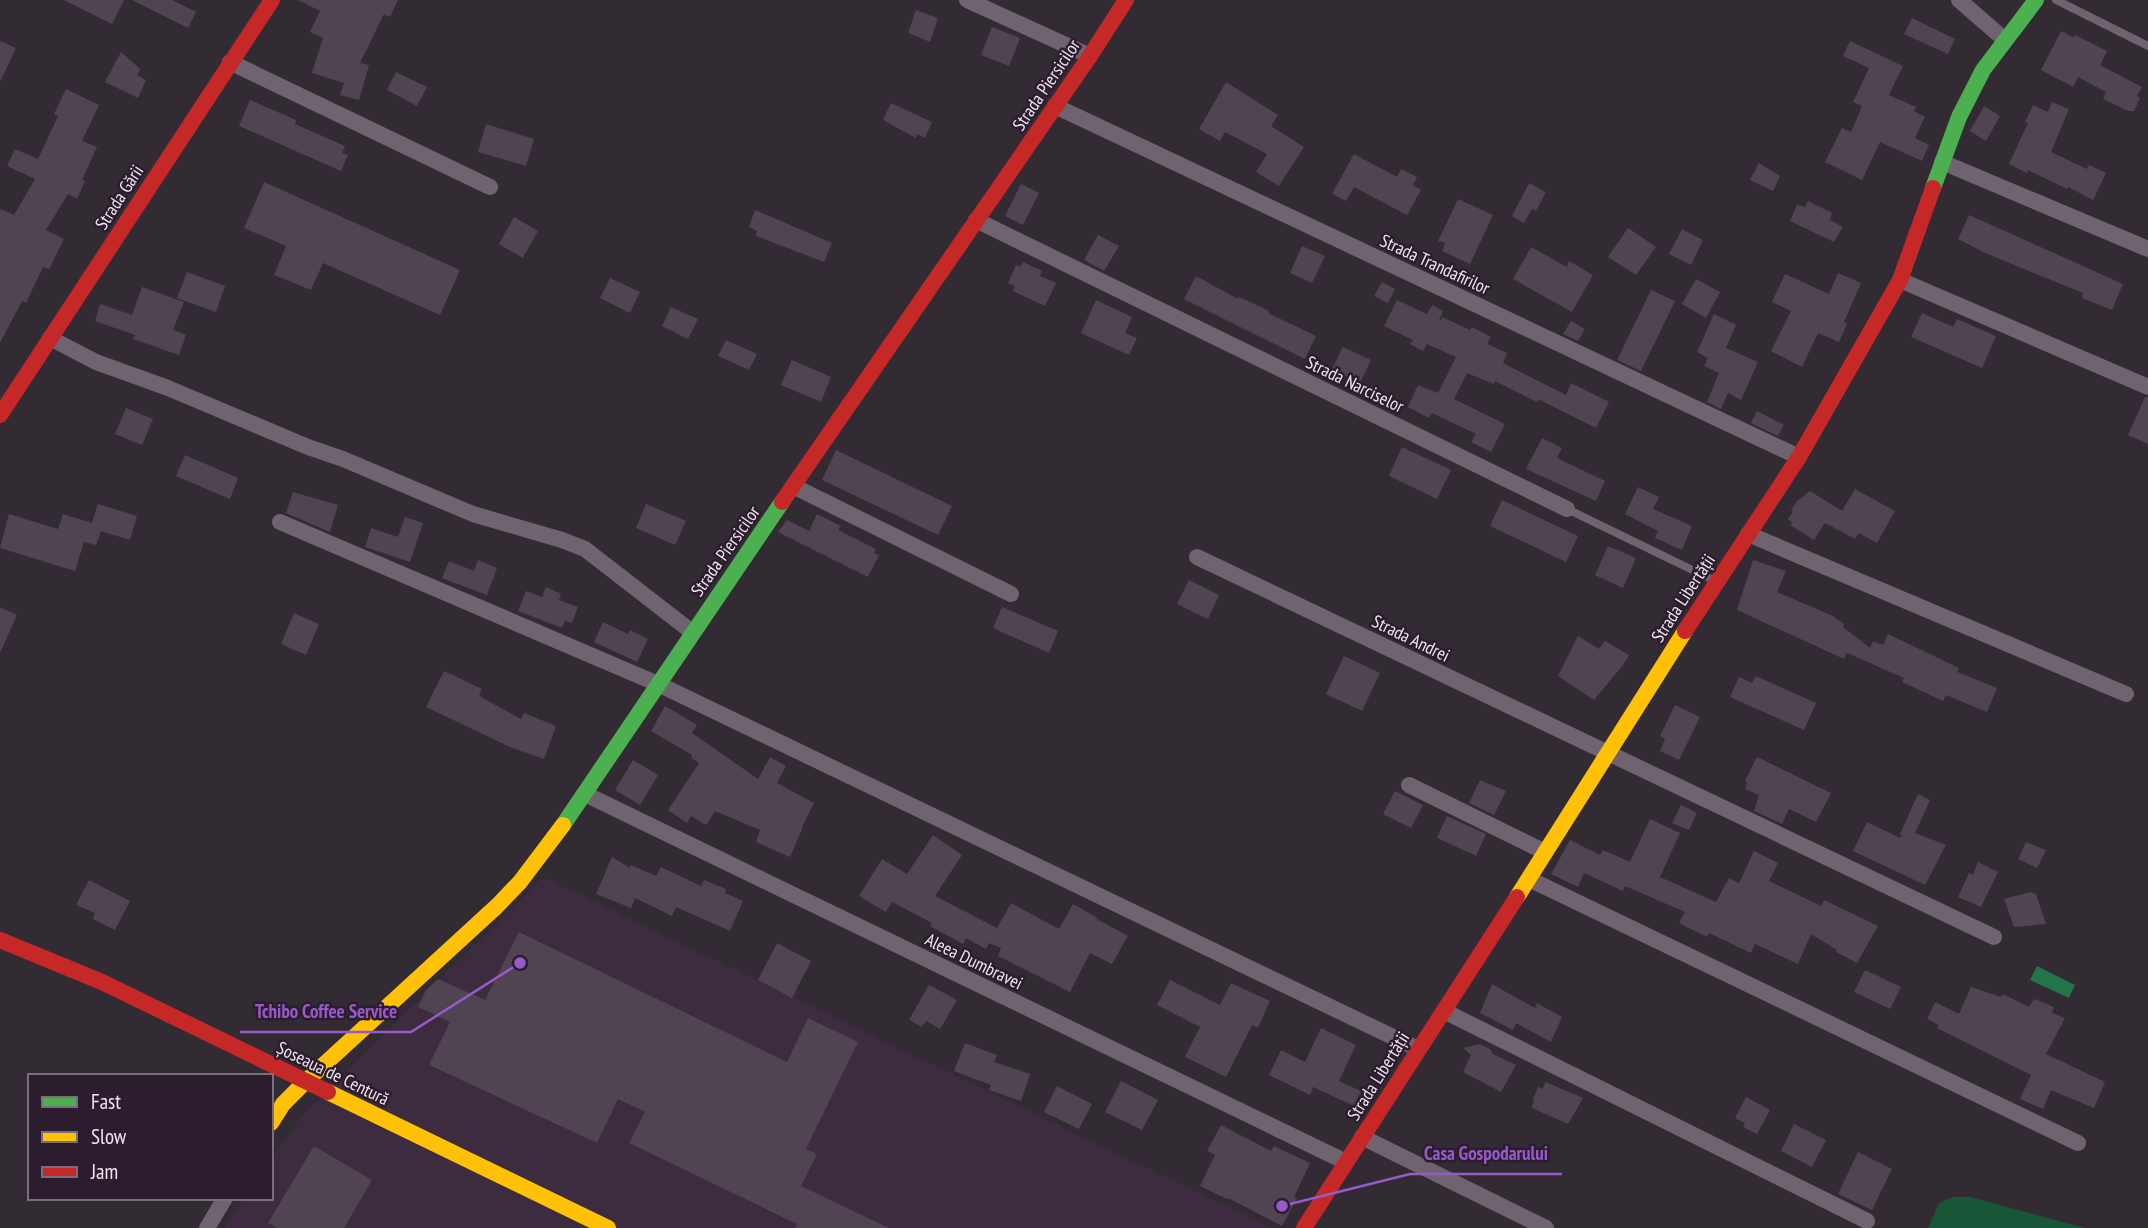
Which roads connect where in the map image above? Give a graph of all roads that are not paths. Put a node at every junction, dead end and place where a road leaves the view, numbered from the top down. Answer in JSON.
{"nodes":[{"id":1,"x":272,"y":0,"type":"edge"},
{"id":2,"x":967,"y":0,"type":"edge"},
{"id":3,"x":1126,"y":0,"type":"edge"},
{"id":4,"x":1959,"y":0,"type":"edge"},
{"id":5,"x":2036,"y":0,"type":"edge"},
{"id":6,"x":2056,"y":0,"type":"edge"},
{"id":7,"x":2005,"y":40,"type":"junction"},
{"id":8,"x":2148,"y":46,"type":"edge"},
{"id":9,"x":1090,"y":55,"type":"junction"},
{"id":10,"x":230,"y":62,"type":"junction"},
{"id":11,"x":1055,"y":106,"type":"junction"},
{"id":12,"x":1942,"y":162,"type":"junction"},
{"id":13,"x":490,"y":187,"type":"dead end"},
{"id":14,"x":976,"y":220,"type":"junction"},
{"id":15,"x":2148,"y":249,"type":"edge"},
{"id":16,"x":1900,"y":280,"type":"junction"},
{"id":17,"x":50,"y":338,"type":"junction"},
{"id":18,"x":2148,"y":387,"type":"edge"},
{"id":19,"x":0,"y":415,"type":"edge"},
{"id":20,"x":1799,"y":457,"type":"junction"},
{"id":21,"x":793,"y":486,"type":"junction"},
{"id":22,"x":1567,"y":509,"type":"joint"},
{"id":23,"x":280,"y":522,"type":"dead end"},
{"id":24,"x":1748,"y":534,"type":"junction"},
{"id":25,"x":1197,"y":557,"type":"dead end"},
{"id":26,"x":1716,"y":582,"type":"junction"},
{"id":27,"x":1011,"y":594,"type":"dead end"},
{"id":28,"x":692,"y":632,"type":"junction"},
{"id":29,"x":657,"y":684,"type":"junction"},
{"id":30,"x":2126,"y":694,"type":"dead end"},
{"id":31,"x":1608,"y":753,"type":"junction"},
{"id":32,"x":1409,"y":785,"type":"dead end"},
{"id":33,"x":585,"y":794,"type":"junction"},
{"id":34,"x":1545,"y":852,"type":"junction"},
{"id":35,"x":1529,"y":879,"type":"junction"},
{"id":36,"x":1994,"y":937,"type":"dead end"},
{"id":37,"x":0,"y":940,"type":"edge"},
{"id":38,"x":1444,"y":1011,"type":"junction"},
{"id":39,"x":1418,"y":1049,"type":"junction"},
{"id":40,"x":305,"y":1082,"type":"junction"},
{"id":41,"x":273,"y":1120,"type":"edge"},
{"id":42,"x":1362,"y":1138,"type":"junction"},
{"id":43,"x":2078,"y":1143,"type":"dead end"},
{"id":44,"x":1346,"y":1162,"type":"junction"},
{"id":45,"x":224,"y":1200,"type":"edge"},
{"id":46,"x":1867,"y":1221,"type":"dead end"},
{"id":47,"x":600,"y":1226,"type":"edge"},
{"id":48,"x":207,"y":1228,"type":"edge"},
{"id":49,"x":1304,"y":1228,"type":"edge"},
{"id":50,"x":1546,"y":1228,"type":"edge"}],
"edges":[{"from":1,"to":10,"type":"street","name":"Strada Gării"},
{"from":2,"to":9,"type":"street"},
{"from":3,"to":9,"type":"street","name":"Strada Piersicilor"},
{"from":4,"to":7,"type":"street"},
{"from":5,"to":7,"type":"street","name":"Strada Libertății"},
{"from":6,"to":8,"type":"lane"},
{"from":7,"to":12,"type":"street","name":"Strada Libertății"},
{"from":9,"to":11,"type":"street","name":"Strada Piersicilor"},
{"from":10,"to":13,"type":"street"},
{"from":10,"to":17,"type":"street","name":"Strada Gării"},
{"from":11,"to":14,"type":"street","name":"Strada Piersicilor"},
{"from":11,"to":20,"type":"street","name":"Strada Trandafirilor"},
{"from":12,"to":15,"type":"street"},
{"from":12,"to":16,"type":"street","name":"Strada Libertății"},
{"from":14,"to":21,"type":"street","name":"Strada Piersicilor"},
{"from":14,"to":22,"type":"street","name":"Strada Narciselor"},
{"from":16,"to":18,"type":"street"},
{"from":16,"to":20,"type":"street","name":"Strada Libertății"},
{"from":17,"to":19,"type":"street","name":"Strada Gării"},
{"from":17,"to":28,"type":"street"},
{"from":20,"to":24,"type":"street","name":"Strada Libertății"},
{"from":21,"to":27,"type":"street"},
{"from":21,"to":28,"type":"street","name":"Strada Piersicilor"},
{"from":22,"to":26,"type":"lane","name":"Strada Narciselor"},
{"from":23,"to":29,"type":"street"},
{"from":24,"to":26,"type":"street","name":"Strada Libertății"},
{"from":24,"to":30,"type":"street"},
{"from":25,"to":31,"type":"street","name":"Strada Andrei"},
{"from":26,"to":31,"type":"street","name":"Strada Libertății"},
{"from":28,"to":29,"type":"street","name":"Strada Piersicilor"},
{"from":29,"to":33,"type":"street","name":"Strada Piersicilor"},
{"from":29,"to":39,"type":"street"},
{"from":31,"to":34,"type":"street","name":"Strada Libertății"},
{"from":31,"to":36,"type":"street","name":"Strada Andrei"},
{"from":32,"to":34,"type":"street"},
{"from":33,"to":40,"type":"street","name":"Strada Piersicilor"},
{"from":33,"to":44,"type":"street","name":"Aleea Dumbravei"},
{"from":34,"to":35,"type":"street","name":"Strada Libertății"},
{"from":35,"to":38,"type":"street","name":"Strada Libertății"},
{"from":35,"to":43,"type":"street"},
{"from":37,"to":40,"type":"street","name":"Șoseaua de Centură"},
{"from":38,"to":39,"type":"street","name":"Strada Libertății"},
{"from":38,"to":46,"type":"street"},
{"from":39,"to":42,"type":"street","name":"Strada Libertății"},
{"from":40,"to":41,"type":"street","name":"Strada Piersicilor"},
{"from":40,"to":47,"type":"street","name":"Șoseaua de Centură"},
{"from":42,"to":44,"type":"street","name":"Strada Libertății"},
{"from":42,"to":50,"type":"street"},
{"from":44,"to":49,"type":"street","name":"Strada Libertății"},
{"from":45,"to":48,"type":"street"}]}
